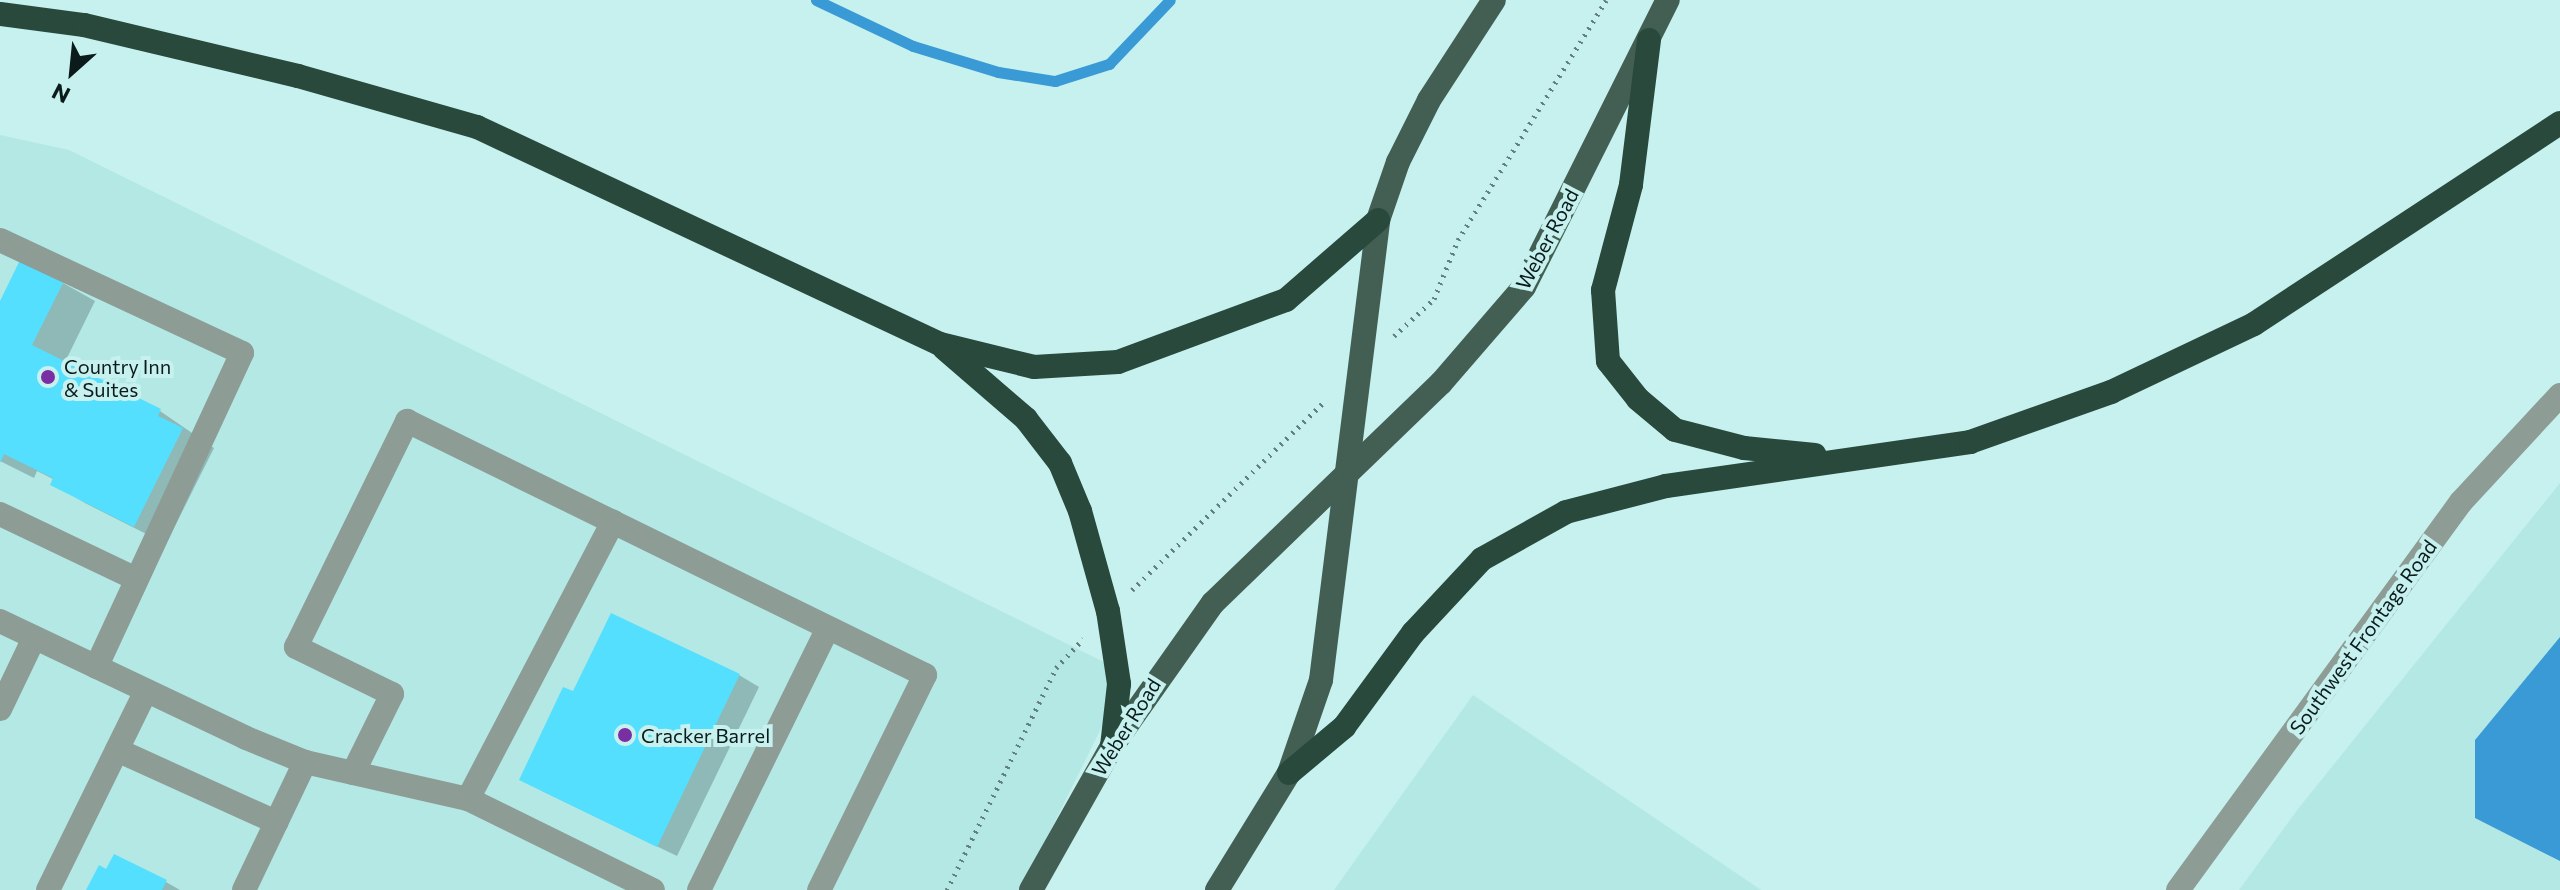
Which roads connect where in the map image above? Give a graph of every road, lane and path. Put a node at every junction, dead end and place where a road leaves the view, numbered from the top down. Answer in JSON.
{"nodes":[{"id":1,"x":1494,"y":0,"type":"edge"},
{"id":2,"x":1606,"y":0,"type":"edge"},
{"id":3,"x":1668,"y":0,"type":"edge"},
{"id":4,"x":0,"y":14,"type":"edge"},
{"id":5,"x":1649,"y":40,"type":"junction"},
{"id":6,"x":2560,"y":123,"type":"edge"},
{"id":7,"x":1378,"y":220,"type":"junction"},
{"id":8,"x":0,"y":240,"type":"edge"},
{"id":9,"x":940,"y":344,"type":"junction"},
{"id":10,"x":1362,"y":365,"type":"junction"},
{"id":11,"x":2560,"y":395,"type":"edge"},
{"id":12,"x":1856,"y":459,"type":"junction"},
{"id":13,"x":1345,"y":479,"type":"junction"},
{"id":14,"x":0,"y":514,"type":"edge"},
{"id":15,"x":613,"y":522,"type":"junction"},
{"id":16,"x":136,"y":579,"type":"junction"},
{"id":17,"x":1108,"y":611,"type":"junction"},
{"id":18,"x":0,"y":621,"type":"edge"},
{"id":19,"x":828,"y":628,"type":"junction"},
{"id":20,"x":34,"y":638,"type":"junction"},
{"id":21,"x":96,"y":667,"type":"junction"},
{"id":22,"x":146,"y":691,"type":"junction"},
{"id":23,"x":0,"y":709,"type":"edge"},
{"id":24,"x":1112,"y":746,"type":"junction"},
{"id":25,"x":117,"y":750,"type":"junction"},
{"id":26,"x":305,"y":762,"type":"junction"},
{"id":27,"x":353,"y":773,"type":"junction"},
{"id":28,"x":1289,"y":773,"type":"junction"},
{"id":29,"x":468,"y":799,"type":"junction"},
{"id":30,"x":276,"y":822,"type":"junction"},
{"id":31,"x":48,"y":890,"type":"edge"},
{"id":32,"x":244,"y":890,"type":"edge"},
{"id":33,"x":653,"y":890,"type":"edge"},
{"id":34,"x":699,"y":890,"type":"edge"},
{"id":35,"x":819,"y":890,"type":"edge"},
{"id":36,"x":947,"y":890,"type":"edge"},
{"id":37,"x":1031,"y":890,"type":"edge"},
{"id":38,"x":1217,"y":890,"type":"edge"},
{"id":39,"x":2178,"y":890,"type":"edge"}],
"edges":[{"from":1,"to":7,"type":"main road"},
{"from":2,"to":10,"type":"path"},
{"from":3,"to":5,"type":"main road","name":"Weber Road"},
{"from":4,"to":9,"type":"highway"},
{"from":5,"to":12,"type":"highway"},
{"from":5,"to":13,"type":"main road","name":"Weber Road"},
{"from":6,"to":12,"type":"highway"},
{"from":7,"to":9,"type":"highway"},
{"from":7,"to":10,"type":"main road"},
{"from":8,"to":16,"type":"street"},
{"from":9,"to":17,"type":"highway"},
{"from":10,"to":13,"type":"main road"},
{"from":10,"to":17,"type":"path"},
{"from":11,"to":39,"type":"street","name":"Southwest Frontage Road"},
{"from":12,"to":28,"type":"highway"},
{"from":13,"to":24,"type":"main road","name":"Weber Road"},
{"from":13,"to":28,"type":"main road"},
{"from":14,"to":16,"type":"street"},
{"from":15,"to":19,"type":"street"},
{"from":15,"to":27,"type":"street"},
{"from":15,"to":29,"type":"street"},
{"from":16,"to":21,"type":"street"},
{"from":17,"to":24,"type":"highway"},
{"from":17,"to":36,"type":"path"},
{"from":18,"to":20,"type":"street"},
{"from":19,"to":34,"type":"street"},
{"from":19,"to":35,"type":"street"},
{"from":20,"to":21,"type":"street"},
{"from":20,"to":23,"type":"street"},
{"from":21,"to":22,"type":"street"},
{"from":22,"to":25,"type":"street"},
{"from":22,"to":26,"type":"street"},
{"from":24,"to":37,"type":"main road","name":"Weber Road"},
{"from":25,"to":30,"type":"street"},
{"from":25,"to":31,"type":"street"},
{"from":26,"to":27,"type":"street"},
{"from":26,"to":30,"type":"street"},
{"from":27,"to":29,"type":"street"},
{"from":28,"to":38,"type":"main road"},
{"from":29,"to":33,"type":"street"},
{"from":30,"to":32,"type":"street"}]}
